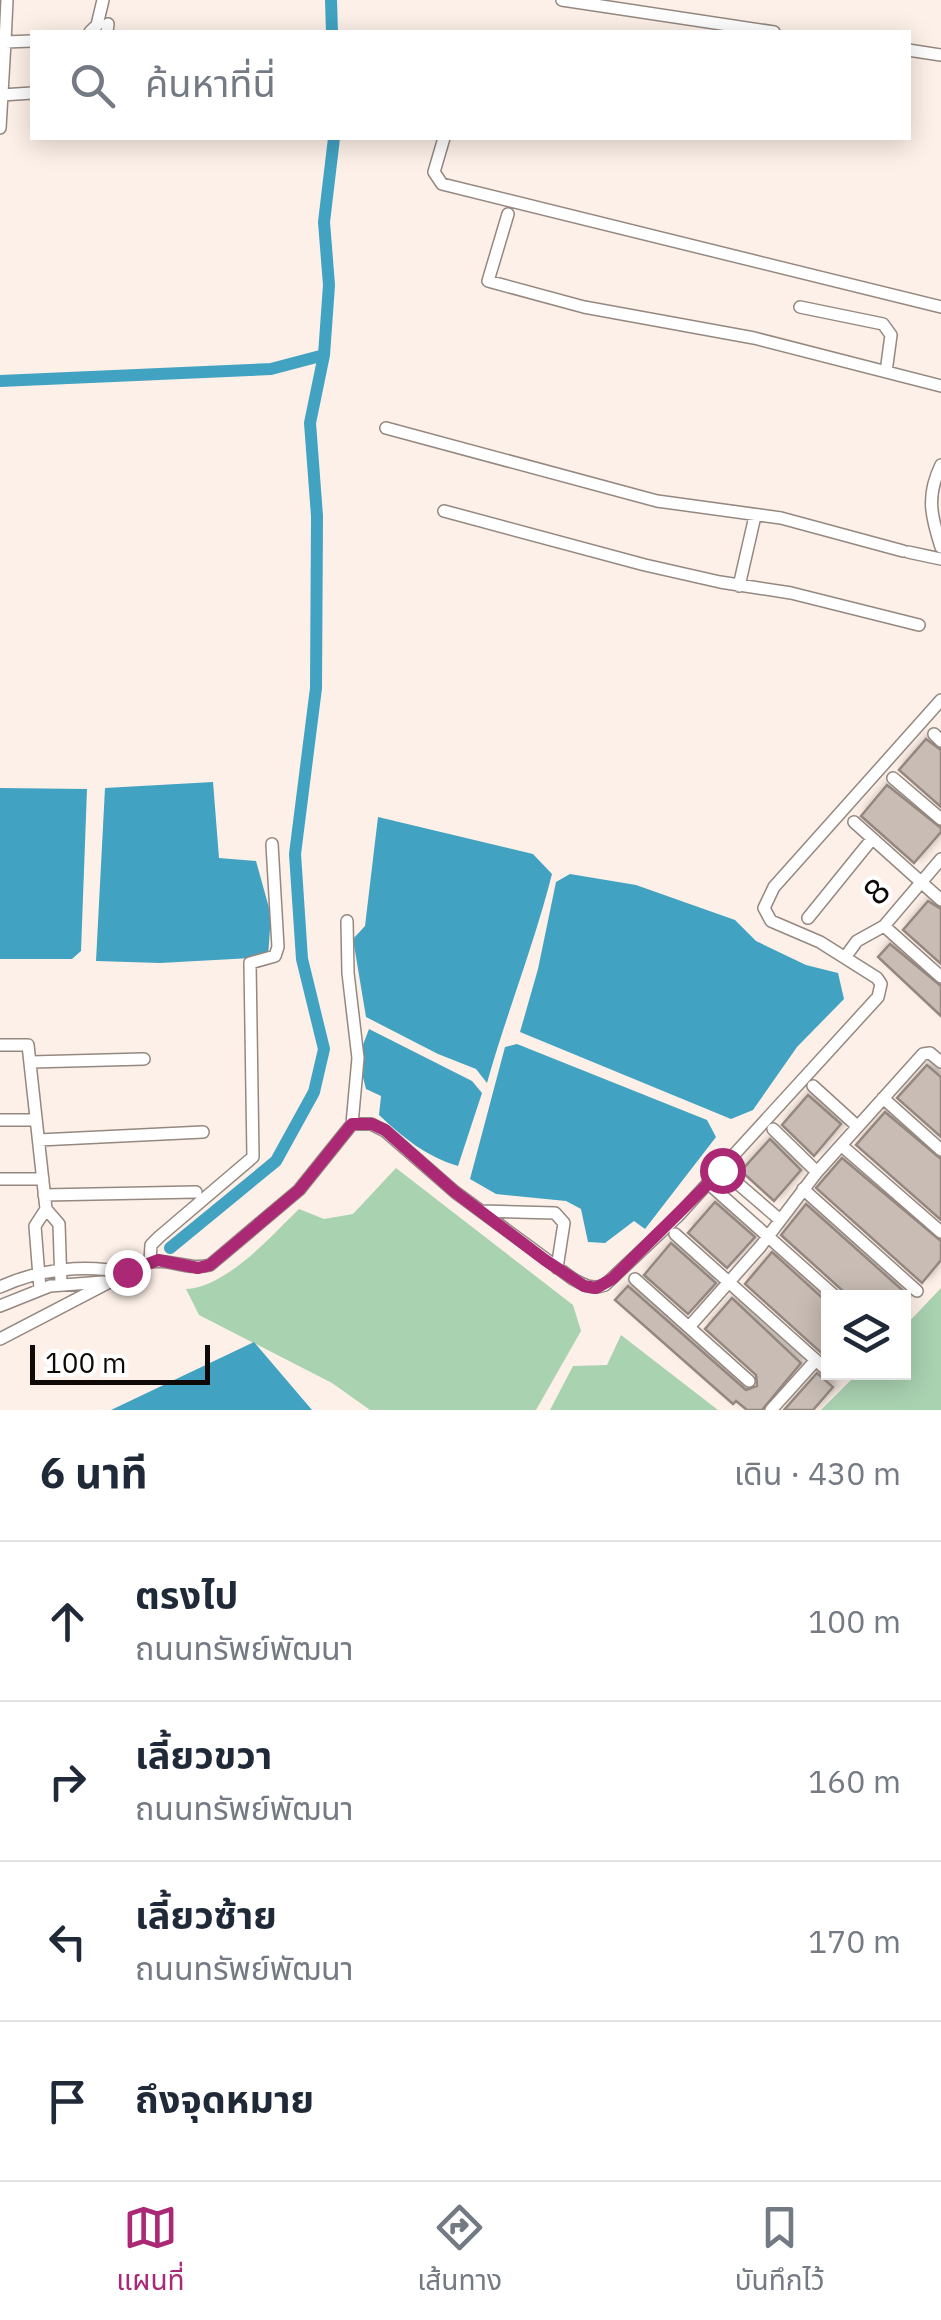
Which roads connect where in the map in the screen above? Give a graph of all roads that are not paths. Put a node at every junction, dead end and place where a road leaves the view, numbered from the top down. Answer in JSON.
{"nodes":[{"id":1,"x":8,"y":0,"type":"edge"},
{"id":2,"x":103,"y":0,"type":"edge"},
{"id":3,"x":562,"y":0,"type":"edge"},
{"id":4,"x":92,"y":30,"type":"edge"},
{"id":5,"x":761,"y":30,"type":"edge"},
{"id":6,"x":30,"y":41,"type":"edge"},
{"id":7,"x":4,"y":42,"type":"junction"},
{"id":8,"x":911,"y":50,"type":"edge"},
{"id":9,"x":941,"y":55,"type":"edge"},
{"id":10,"x":30,"y":92,"type":"edge"},
{"id":11,"x":2,"y":95,"type":"edge"},
{"id":12,"x":0,"y":128,"type":"edge"},
{"id":13,"x":443,"y":140,"type":"edge"},
{"id":14,"x":508,"y":214,"type":"dead end"},
{"id":15,"x":941,"y":306,"type":"edge"},
{"id":16,"x":800,"y":307,"type":"dead end"},
{"id":17,"x":886,"y":372,"type":"junction"},
{"id":18,"x":941,"y":386,"type":"edge"},
{"id":19,"x":386,"y":428,"type":"dead end"},
{"id":20,"x":941,"y":465,"type":"edge"},
{"id":21,"x":444,"y":511,"type":"dead end"},
{"id":22,"x":755,"y":516,"type":"junction"},
{"id":23,"x":941,"y":547,"type":"edge"},
{"id":24,"x":941,"y":558,"type":"edge"},
{"id":25,"x":739,"y":586,"type":"junction"},
{"id":26,"x":920,"y":626,"type":"dead end"},
{"id":27,"x":941,"y":700,"type":"edge"},
{"id":28,"x":893,"y":778,"type":"dead end"},
{"id":29,"x":941,"y":819,"type":"edge"},
{"id":30,"x":854,"y":822,"type":"dead end"},
{"id":31,"x":872,"y":839,"type":"junction"},
{"id":32,"x":272,"y":844,"type":"dead end"},
{"id":33,"x":941,"y":859,"type":"edge"},
{"id":34,"x":922,"y":883,"type":"junction"},
{"id":35,"x":941,"y":900,"type":"edge"},
{"id":36,"x":808,"y":918,"type":"dead end"},
{"id":37,"x":347,"y":921,"type":"dead end"},
{"id":38,"x":884,"y":926,"type":"junction"},
{"id":39,"x":846,"y":956,"type":"junction"},
{"id":40,"x":941,"y":977,"type":"edge"},
{"id":41,"x":0,"y":1045,"type":"edge"},
{"id":42,"x":144,"y":1059,"type":"dead end"},
{"id":43,"x":32,"y":1062,"type":"junction"},
{"id":44,"x":941,"y":1062,"type":"edge"},
{"id":45,"x":813,"y":1086,"type":"dead end"},
{"id":46,"x":883,"y":1098,"type":"junction"},
{"id":47,"x":0,"y":1120,"type":"edge"},
{"id":48,"x":36,"y":1120,"type":"junction"},
{"id":49,"x":352,"y":1124,"type":"junction"},
{"id":50,"x":858,"y":1126,"type":"junction"},
{"id":51,"x":773,"y":1129,"type":"dead end"},
{"id":52,"x":204,"y":1132,"type":"dead end"},
{"id":53,"x":39,"y":1140,"type":"junction"},
{"id":54,"x":841,"y":1145,"type":"junction"},
{"id":55,"x":941,"y":1150,"type":"edge"},
{"id":56,"x":722,"y":1170,"type":"junction"},
{"id":57,"x":817,"y":1172,"type":"junction"},
{"id":58,"x":0,"y":1179,"type":"edge"},
{"id":59,"x":43,"y":1179,"type":"junction"},
{"id":60,"x":709,"y":1184,"type":"junction"},
{"id":61,"x":803,"y":1189,"type":"junction"},
{"id":62,"x":196,"y":1192,"type":"dead end"},
{"id":63,"x":44,"y":1195,"type":"junction"},
{"id":64,"x":46,"y":1209,"type":"junction"},
{"id":65,"x":481,"y":1211,"type":"junction"},
{"id":66,"x":779,"y":1220,"type":"junction"},
{"id":67,"x":941,"y":1232,"type":"edge"},
{"id":68,"x":675,"y":1234,"type":"dead end"},
{"id":69,"x":768,"y":1236,"type":"junction"},
{"id":70,"x":150,"y":1262,"type":"junction"},
{"id":71,"x":557,"y":1268,"type":"junction"},
{"id":72,"x":61,"y":1270,"type":"junction"},
{"id":73,"x":127,"y":1272,"type":"junction"},
{"id":74,"x":38,"y":1274,"type":"junction"},
{"id":75,"x":635,"y":1279,"type":"dead end"},
{"id":76,"x":729,"y":1282,"type":"junction"},
{"id":77,"x":108,"y":1283,"type":"junction"},
{"id":78,"x":62,"y":1284,"type":"junction"},
{"id":79,"x":0,"y":1287,"type":"edge"},
{"id":80,"x":40,"y":1290,"type":"junction"},
{"id":81,"x":828,"y":1290,"type":"edge"},
{"id":82,"x":917,"y":1291,"type":"dead end"},
{"id":83,"x":0,"y":1306,"type":"edge"},
{"id":84,"x":689,"y":1327,"type":"junction"},
{"id":85,"x":0,"y":1340,"type":"edge"},
{"id":86,"x":816,"y":1360,"type":"junction"},
{"id":87,"x":821,"y":1364,"type":"edge"},
{"id":88,"x":748,"y":1381,"type":"dead end"},
{"id":89,"x":771,"y":1410,"type":"edge"}],
"edges":[{"from":1,"to":7,"type":"street"},
{"from":2,"to":4,"type":"street"},
{"from":3,"to":5,"type":"street"},
{"from":6,"to":7,"type":"street"},
{"from":7,"to":11,"type":"street"},
{"from":8,"to":9,"type":"street"},
{"from":10,"to":11,"type":"street"},
{"from":11,"to":12,"type":"street"},
{"from":13,"to":15,"type":"street"},
{"from":14,"to":17,"type":"street"},
{"from":16,"to":17,"type":"street"},
{"from":17,"to":18,"type":"street"},
{"from":19,"to":22,"type":"street"},
{"from":20,"to":23,"type":"street"},
{"from":21,"to":25,"type":"street"},
{"from":22,"to":24,"type":"street"},
{"from":22,"to":25,"type":"street"},
{"from":25,"to":26,"type":"street"},
{"from":27,"to":39,"type":"street"},
{"from":28,"to":29,"type":"street"},
{"from":30,"to":31,"type":"street"},
{"from":31,"to":34,"type":"street"},
{"from":31,"to":36,"type":"street"},
{"from":32,"to":70,"type":"street"},
{"from":33,"to":34,"type":"street","name":"8"},
{"from":34,"to":35,"type":"street"},
{"from":34,"to":38,"type":"street","name":"8"},
{"from":37,"to":49,"type":"street"},
{"from":38,"to":39,"type":"street","name":"8"},
{"from":38,"to":40,"type":"street"},
{"from":39,"to":56,"type":"street"},
{"from":41,"to":43,"type":"street"},
{"from":42,"to":43,"type":"street"},
{"from":43,"to":48,"type":"street"},
{"from":44,"to":46,"type":"street"},
{"from":45,"to":50,"type":"street"},
{"from":46,"to":50,"type":"street"},
{"from":46,"to":55,"type":"street"},
{"from":47,"to":48,"type":"street"},
{"from":48,"to":53,"type":"street"},
{"from":49,"to":65,"type":"street"},
{"from":49,"to":70,"type":"street"},
{"from":50,"to":54,"type":"street"},
{"from":51,"to":57,"type":"street"},
{"from":52,"to":53,"type":"street"},
{"from":53,"to":59,"type":"street"},
{"from":54,"to":57,"type":"street"},
{"from":54,"to":67,"type":"street"},
{"from":56,"to":60,"type":"street"},
{"from":56,"to":66,"type":"street"},
{"from":57,"to":61,"type":"street"},
{"from":58,"to":59,"type":"street"},
{"from":59,"to":63,"type":"street"},
{"from":60,"to":69,"type":"street"},
{"from":60,"to":71,"type":"street"},
{"from":61,"to":66,"type":"street"},
{"from":61,"to":82,"type":"street"},
{"from":62,"to":63,"type":"street"},
{"from":63,"to":64,"type":"street"},
{"from":64,"to":72,"type":"street"},
{"from":64,"to":74,"type":"street"},
{"from":65,"to":71,"type":"street"},
{"from":65,"to":71,"type":"street"},
{"from":66,"to":69,"type":"street"},
{"from":68,"to":76,"type":"street"},
{"from":69,"to":76,"type":"street"},
{"from":69,"to":81,"type":"street"},
{"from":70,"to":73,"type":"street"},
{"from":72,"to":73,"type":"street"},
{"from":72,"to":74,"type":"street"},
{"from":72,"to":78,"type":"street"},
{"from":73,"to":77,"type":"street"},
{"from":74,"to":79,"type":"street"},
{"from":74,"to":80,"type":"street"},
{"from":75,"to":84,"type":"street"},
{"from":76,"to":84,"type":"street"},
{"from":76,"to":86,"type":"street"},
{"from":77,"to":78,"type":"street"},
{"from":77,"to":85,"type":"street"},
{"from":78,"to":80,"type":"street"},
{"from":80,"to":83,"type":"street"},
{"from":84,"to":88,"type":"street"},
{"from":86,"to":87,"type":"street"},
{"from":86,"to":89,"type":"street"}]}
